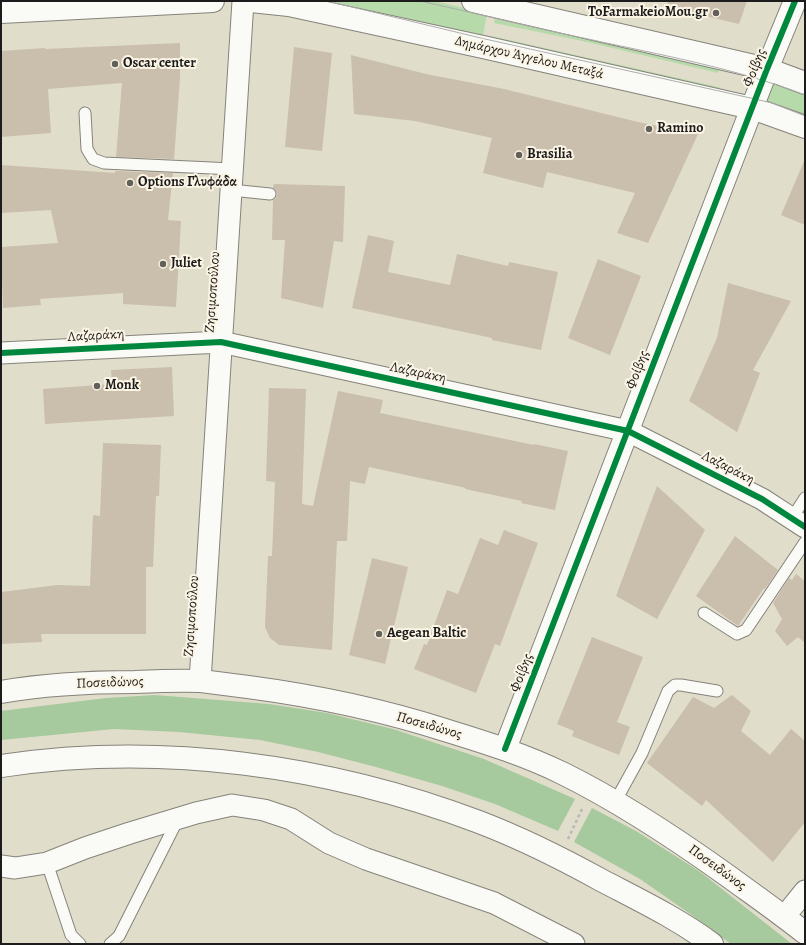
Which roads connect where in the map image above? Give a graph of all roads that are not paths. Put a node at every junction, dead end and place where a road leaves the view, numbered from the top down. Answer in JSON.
{"nodes":[{"id":1,"x":213,"y":1,"type":"edge"},
{"id":2,"x":243,"y":1,"type":"edge"},
{"id":3,"x":251,"y":1,"type":"edge"},
{"id":4,"x":473,"y":1,"type":"edge"},
{"id":5,"x":795,"y":1,"type":"edge"},
{"id":6,"x":1,"y":12,"type":"edge"},
{"id":7,"x":767,"y":69,"type":"junction"},
{"id":8,"x":805,"y":83,"type":"edge"},
{"id":9,"x":752,"y":108,"type":"junction"},
{"id":10,"x":85,"y":113,"type":"dead end"},
{"id":11,"x":805,"y":127,"type":"edge"},
{"id":12,"x":232,"y":168,"type":"junction"},
{"id":13,"x":231,"y":190,"type":"junction"},
{"id":14,"x":270,"y":194,"type":"dead end"},
{"id":15,"x":221,"y":342,"type":"junction"},
{"id":16,"x":1,"y":353,"type":"edge"},
{"id":17,"x":628,"y":431,"type":"junction"},
{"id":18,"x":805,"y":498,"type":"edge"},
{"id":19,"x":798,"y":523,"type":"edge"},
{"id":20,"x":805,"y":542,"type":"edge"},
{"id":21,"x":704,"y":613,"type":"dead end"},
{"id":22,"x":200,"y":681,"type":"junction"},
{"id":23,"x":717,"y":691,"type":"dead end"},
{"id":24,"x":1,"y":692,"type":"edge"},
{"id":25,"x":505,"y":749,"type":"junction"},
{"id":26,"x":1,"y":766,"type":"edge"},
{"id":27,"x":615,"y":802,"type":"junction"},
{"id":28,"x":178,"y":819,"type":"junction"},
{"id":29,"x":47,"y":863,"type":"junction"},
{"id":30,"x":1,"y":866,"type":"edge"},
{"id":31,"x":805,"y":891,"type":"edge"},
{"id":32,"x":784,"y":917,"type":"junction"},
{"id":33,"x":805,"y":934,"type":"edge"},
{"id":34,"x":80,"y":944,"type":"edge"},
{"id":35,"x":110,"y":944,"type":"edge"},
{"id":36,"x":574,"y":944,"type":"edge"},
{"id":37,"x":712,"y":944,"type":"edge"}],
"edges":[{"from":1,"to":6,"type":"main road"},
{"from":2,"to":12,"type":"street","name":"Ζησιμοπούλου"},
{"from":3,"to":9,"type":"main road","name":"Δημάρχου Άγγελου Μεταξά"},
{"from":4,"to":7,"type":"main road"},
{"from":5,"to":7,"type":"main road","name":"Φοίβης"},
{"from":7,"to":8,"type":"main road"},
{"from":7,"to":9,"type":"main road","name":"Φοίβης"},
{"from":9,"to":11,"type":"main road","name":"Δημάρχου Άγγελου Μεταξά"},
{"from":9,"to":17,"type":"main road","name":"Φοίβης"},
{"from":10,"to":12,"type":"lane"},
{"from":12,"to":13,"type":"street","name":"Ζησιμοπούλου"},
{"from":13,"to":14,"type":"lane"},
{"from":13,"to":15,"type":"street","name":"Ζησιμοπούλου"},
{"from":15,"to":16,"type":"street","name":"Λαζαράκη"},
{"from":15,"to":17,"type":"street","name":"Λαζαράκη"},
{"from":15,"to":22,"type":"street","name":"Ζησιμοπούλου"},
{"from":17,"to":19,"type":"street","name":"Λαζαράκη"},
{"from":17,"to":25,"type":"main road","name":"Φοίβης"},
{"from":18,"to":19,"type":"lane"},
{"from":20,"to":21,"type":"lane"},
{"from":22,"to":24,"type":"main road","name":"Ποσειδώνος"},
{"from":22,"to":25,"type":"main road","name":"Ποσειδώνος"},
{"from":23,"to":27,"type":"lane"},
{"from":25,"to":27,"type":"main road","name":"Ποσειδώνος"},
{"from":26,"to":37,"type":"main road"},
{"from":27,"to":32,"type":"main road","name":"Ποσειδώνος"},
{"from":28,"to":29,"type":"street"},
{"from":28,"to":35,"type":"lane"},
{"from":28,"to":36,"type":"street"},
{"from":29,"to":30,"type":"street"},
{"from":29,"to":34,"type":"lane"},
{"from":31,"to":32,"type":"street"},
{"from":32,"to":33,"type":"main road","name":"Ποσειδώνος"}]}
